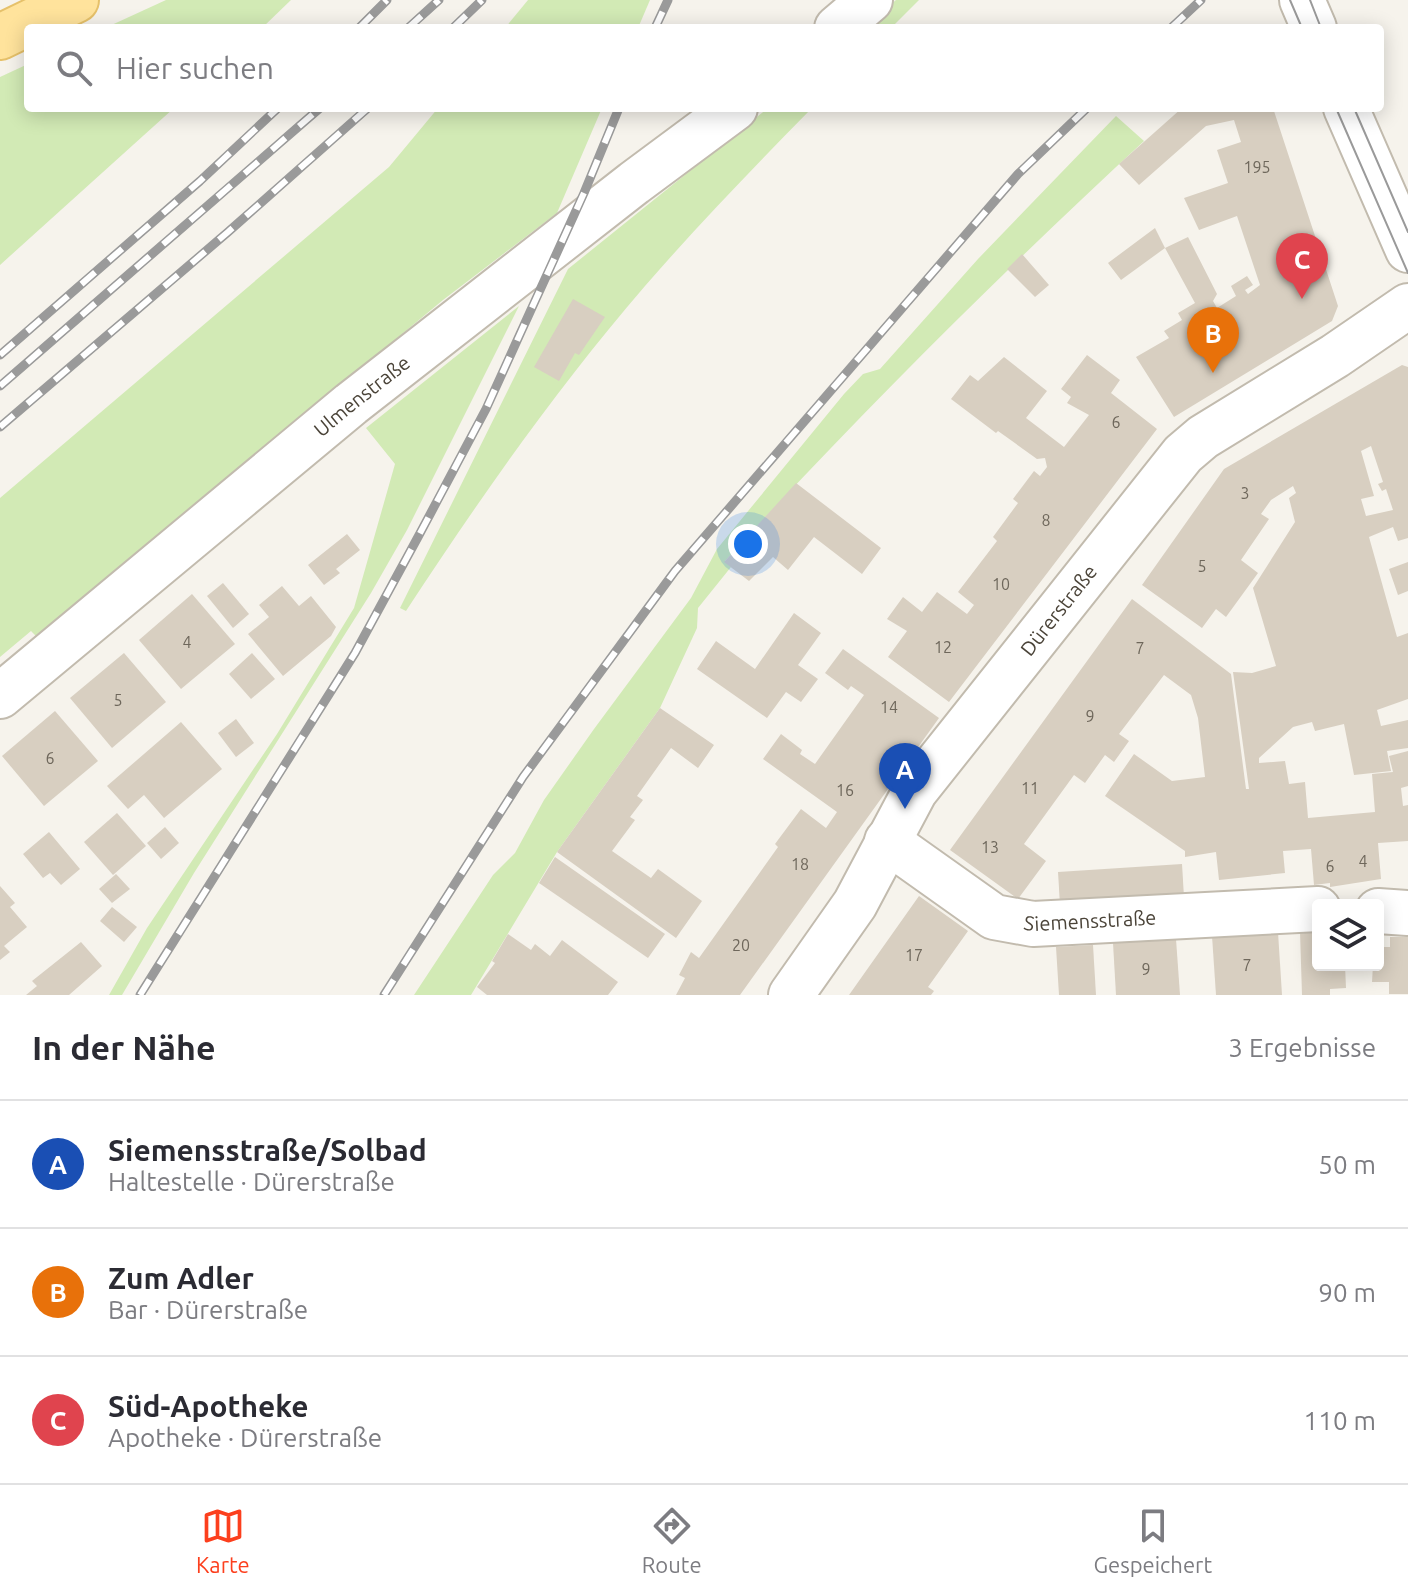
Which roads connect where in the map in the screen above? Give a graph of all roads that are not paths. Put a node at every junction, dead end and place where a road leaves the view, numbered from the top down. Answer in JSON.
{"nodes":[{"id":1,"x":76,"y":0,"type":"edge"},
{"id":2,"x":870,"y":0,"type":"edge"},
{"id":3,"x":1302,"y":0,"type":"edge"},
{"id":4,"x":27,"y":24,"type":"edge"},
{"id":5,"x":842,"y":24,"type":"edge"},
{"id":6,"x":1312,"y":24,"type":"edge"},
{"id":7,"x":24,"y":25,"type":"edge"},
{"id":8,"x":0,"y":37,"type":"edge"},
{"id":9,"x":730,"y":112,"type":"edge"},
{"id":10,"x":1348,"y":112,"type":"edge"},
{"id":11,"x":1408,"y":250,"type":"edge"},
{"id":12,"x":1408,"y":306,"type":"edge"},
{"id":13,"x":0,"y":696,"type":"edge"},
{"id":14,"x":887,"y":841,"type":"junction"},
{"id":15,"x":1312,"y":909,"type":"edge"},
{"id":16,"x":1384,"y":911,"type":"edge"},
{"id":17,"x":1408,"y":913,"type":"edge"},
{"id":18,"x":791,"y":995,"type":"edge"}],
"edges":[{"from":1,"to":4,"type":"main road"},
{"from":2,"to":5,"type":"street"},
{"from":3,"to":6,"type":"street"},
{"from":7,"to":8,"type":"main road"},
{"from":9,"to":13,"type":"street","name":"Ulmenstraße"},
{"from":10,"to":11,"type":"street"},
{"from":12,"to":14,"type":"street","name":"Dürerstraße"},
{"from":14,"to":15,"type":"street","name":"Siemensstraße"},
{"from":14,"to":18,"type":"street","name":"Dürerstraße"},
{"from":16,"to":17,"type":"street"}]}
